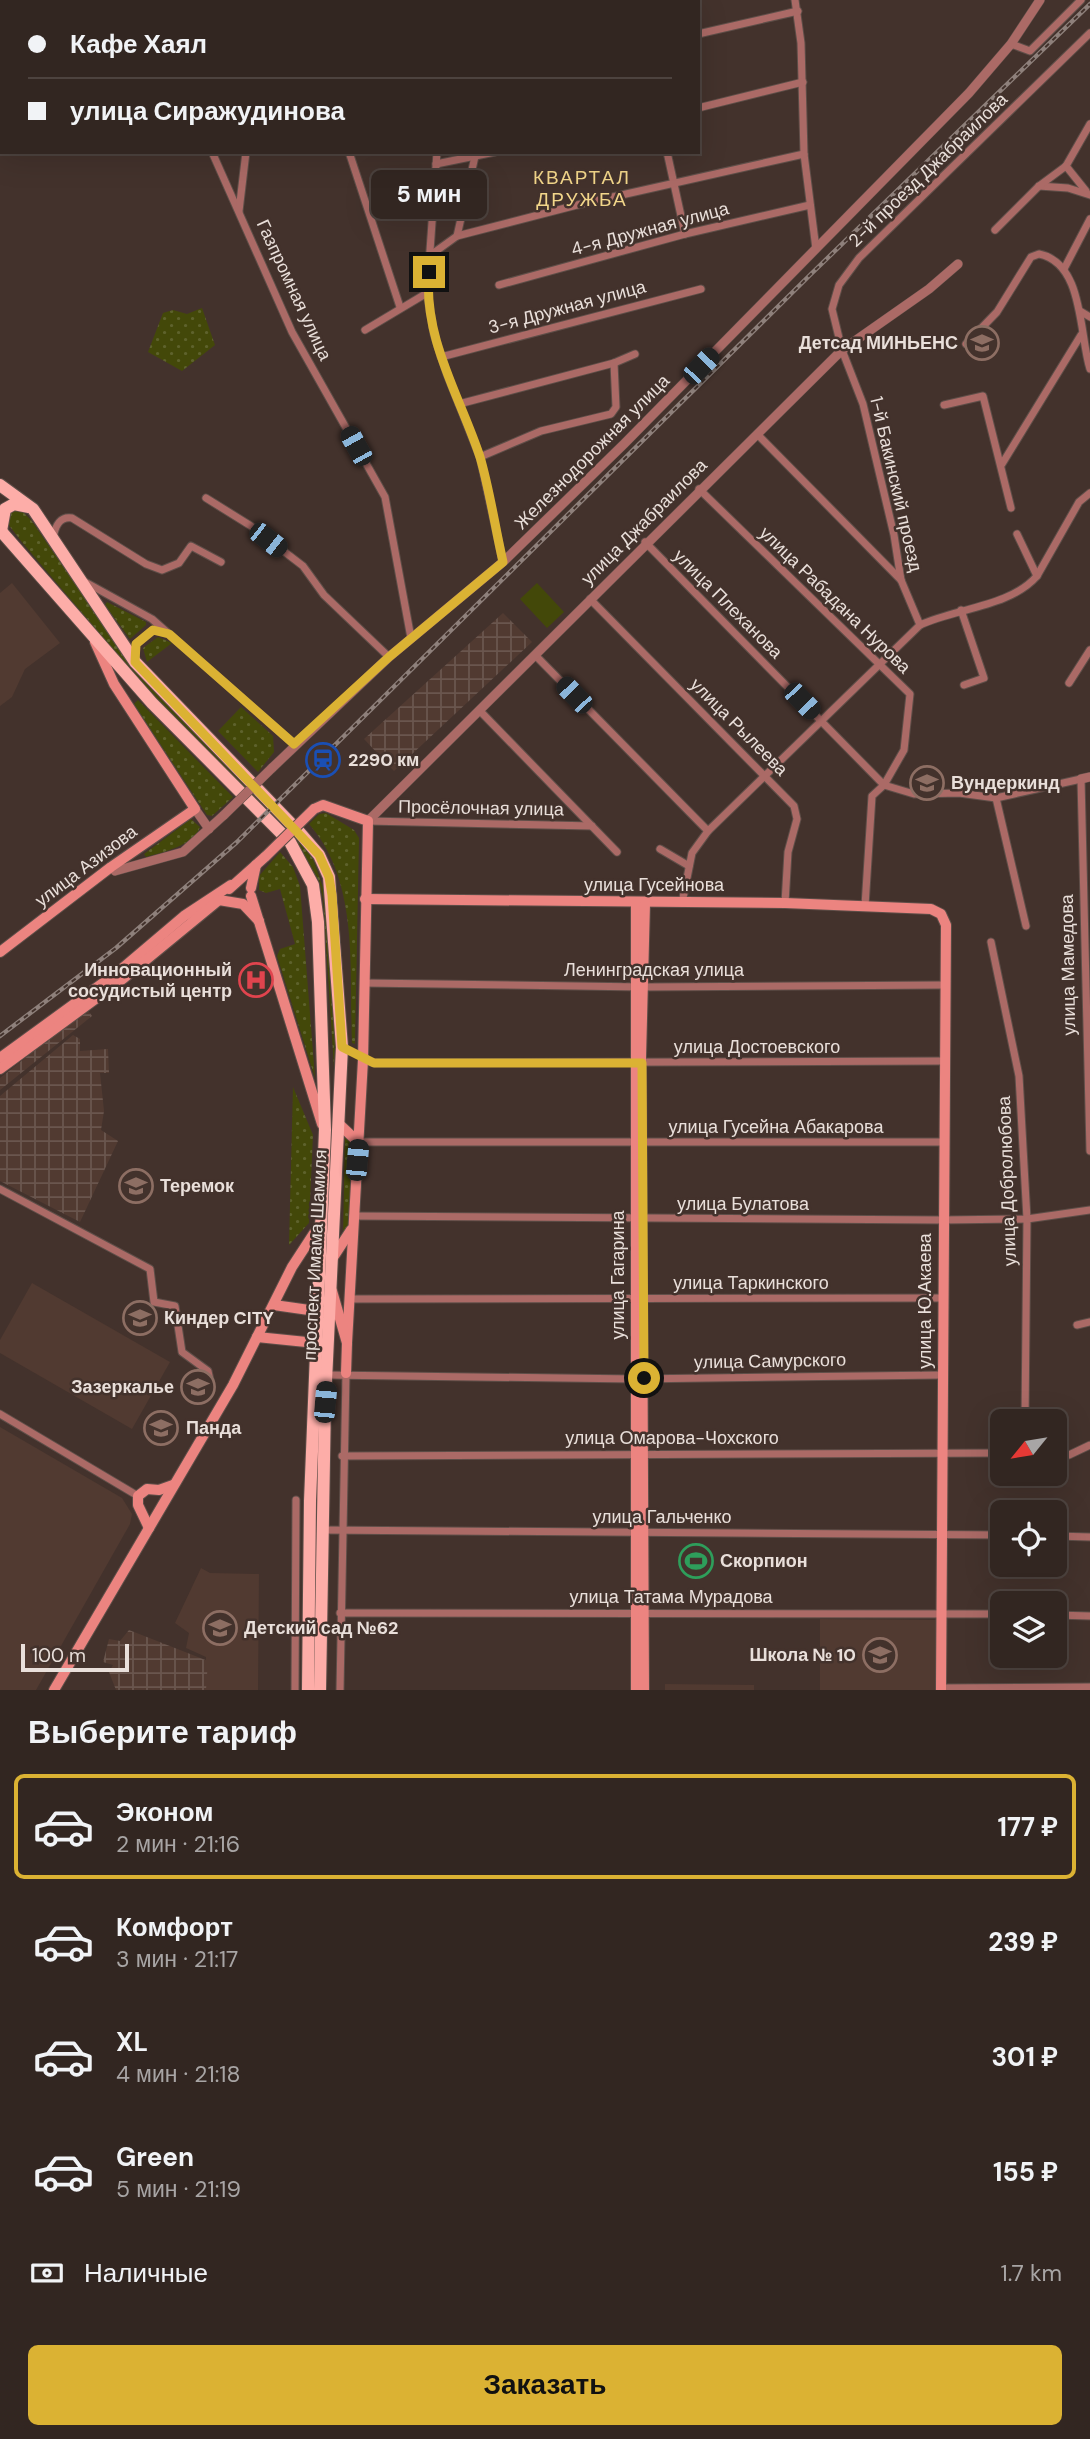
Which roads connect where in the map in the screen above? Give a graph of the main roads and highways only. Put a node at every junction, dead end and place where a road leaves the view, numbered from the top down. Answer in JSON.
{"nodes":[{"id":1,"x":0,"y":485,"type":"edge"},
{"id":2,"x":33,"y":509,"type":"junction"},
{"id":3,"x":0,"y":530,"type":"edge"},
{"id":4,"x":95,"y":642,"type":"junction"},
{"id":5,"x":124,"y":673,"type":"junction"},
{"id":6,"x":114,"y":684,"type":"junction"},
{"id":7,"x":256,"y":865,"type":"junction"},
{"id":8,"x":113,"y":869,"type":"junction"},
{"id":9,"x":235,"y":883,"type":"junction"},
{"id":10,"x":244,"y":897,"type":"junction"},
{"id":11,"x":366,"y":900,"type":"junction"},
{"id":12,"x":640,"y":903,"type":"junction"},
{"id":13,"x":941,"y":914,"type":"joint"},
{"id":14,"x":0,"y":952,"type":"edge"},
{"id":15,"x":0,"y":958,"type":"edge"},
{"id":16,"x":342,"y":1047,"type":"junction"},
{"id":17,"x":0,"y":1058,"type":"edge"},
{"id":18,"x":363,"y":1060,"type":"junction"},
{"id":19,"x":0,"y":1069,"type":"edge"},
{"id":20,"x":318,"y":1093,"type":"junction"},
{"id":21,"x":339,"y":1124,"type":"junction"},
{"id":22,"x":358,"y":1142,"type":"junction"},
{"id":23,"x":352,"y":1222,"type":"junction"},
{"id":24,"x":320,"y":1224,"type":"junction"},
{"id":25,"x":334,"y":1256,"type":"junction"},
{"id":26,"x":332,"y":1291,"type":"junction"},
{"id":27,"x":274,"y":1305,"type":"junction"},
{"id":28,"x":325,"y":1313,"type":"junction"},
{"id":29,"x":257,"y":1337,"type":"junction"},
{"id":30,"x":316,"y":1343,"type":"junction"},
{"id":31,"x":347,"y":1343,"type":"junction"},
{"id":32,"x":346,"y":1373,"type":"road end"},
{"id":33,"x":175,"y":1483,"type":"junction"},
{"id":34,"x":155,"y":1489,"type":"junction"},
{"id":35,"x":160,"y":1508,"type":"junction"},
{"id":36,"x":141,"y":1509,"type":"junction"},
{"id":37,"x":149,"y":1528,"type":"junction"},
{"id":38,"x":639,"y":1612,"type":"junction"},
{"id":39,"x":941,"y":1689,"type":"edge"},
{"id":40,"x":54,"y":1690,"type":"edge"},
{"id":41,"x":308,"y":1690,"type":"edge"},
{"id":42,"x":320,"y":1690,"type":"edge"},
{"id":43,"x":636,"y":1690,"type":"edge"},
{"id":44,"x":644,"y":1690,"type":"edge"}],
"edges":[{"from":1,"to":2,"type":"main road"},
{"from":2,"to":3,"type":"main road"},
{"from":2,"to":16,"type":"main road","name":"проспект Имама Шамиля"},
{"from":3,"to":4,"type":"main road","name":"проспект Имама Шамиля"},
{"from":4,"to":5,"type":"main road","name":"проспект Имама Шамиля"},
{"from":4,"to":6,"type":"main road"},
{"from":5,"to":6,"type":"main road"},
{"from":5,"to":20,"type":"main road","name":"проспект Имама Шамиля"},
{"from":6,"to":8,"type":"main road","name":"улица Азизова"},
{"from":7,"to":9,"type":"main road"},
{"from":7,"to":10,"type":"main road"},
{"from":7,"to":11,"type":"main road","name":"проспект Имама Шамиля","bridge":true},
{"from":8,"to":14,"type":"main road","name":"улица Азизова"},
{"from":8,"to":15,"type":"main road","name":"улица Азизова"},
{"from":9,"to":10,"type":"main road","name":"проспект Имама Шамиля"},
{"from":9,"to":10,"type":"main road"},
{"from":9,"to":17,"type":"main road"},
{"from":10,"to":19,"type":"main road"},
{"from":10,"to":20,"type":"main road","name":"проспект Имама Шамиля"},
{"from":11,"to":12,"type":"main road","name":"улица Гусейнова"},
{"from":11,"to":18,"type":"main road","name":"проспект Имама Шамиля"},
{"from":12,"to":13,"type":"main road","name":"улица Гусейнова"},
{"from":12,"to":38,"type":"main road","name":"улица Гагарина"},
{"from":13,"to":39,"type":"main road","name":"улица Ю.Акаева"},
{"from":16,"to":18,"type":"main road"},
{"from":16,"to":21,"type":"main road","name":"проспект Имама Шамиля"},
{"from":18,"to":22,"type":"main road","name":"проспект Имама Шамиля"},
{"from":20,"to":24,"type":"main road","name":"проспект Имама Шамиля"},
{"from":21,"to":22,"type":"main road"},
{"from":21,"to":25,"type":"main road","name":"проспект Имама Шамиля"},
{"from":22,"to":23,"type":"main road","name":"проспект Имама Шамиля"},
{"from":23,"to":25,"type":"main road"},
{"from":23,"to":31,"type":"main road","name":"проспект Имама Шамиля"},
{"from":24,"to":27,"type":"main road"},
{"from":24,"to":28,"type":"main road","name":"проспект Имама Шамиля"},
{"from":25,"to":26,"type":"main road","name":"проспект Имама Шамиля"},
{"from":26,"to":28,"type":"main road","name":"проспект Имама Шамиля"},
{"from":26,"to":31,"type":"main road"},
{"from":27,"to":28,"type":"main road"},
{"from":27,"to":29,"type":"main road"},
{"from":28,"to":30,"type":"main road","name":"проспект Имама Шамиля"},
{"from":28,"to":42,"type":"main road","name":"проспект Имама Шамиля"},
{"from":29,"to":30,"type":"main road"},
{"from":29,"to":33,"type":"main road"},
{"from":30,"to":41,"type":"main road","name":"проспект Имама Шамиля"},
{"from":31,"to":32,"type":"main road","name":"проспект Имама Шамиля"},
{"from":33,"to":34,"type":"main road"},
{"from":33,"to":35,"type":"main road"},
{"from":34,"to":35,"type":"main road"},
{"from":34,"to":36,"type":"main road"},
{"from":35,"to":36,"type":"main road"},
{"from":35,"to":37,"type":"main road"},
{"from":36,"to":37,"type":"main road"},
{"from":37,"to":40,"type":"main road"},
{"from":38,"to":43,"type":"main road","name":"улица Гагарина"},
{"from":38,"to":44,"type":"main road","name":"улица Гагарина"}]}
